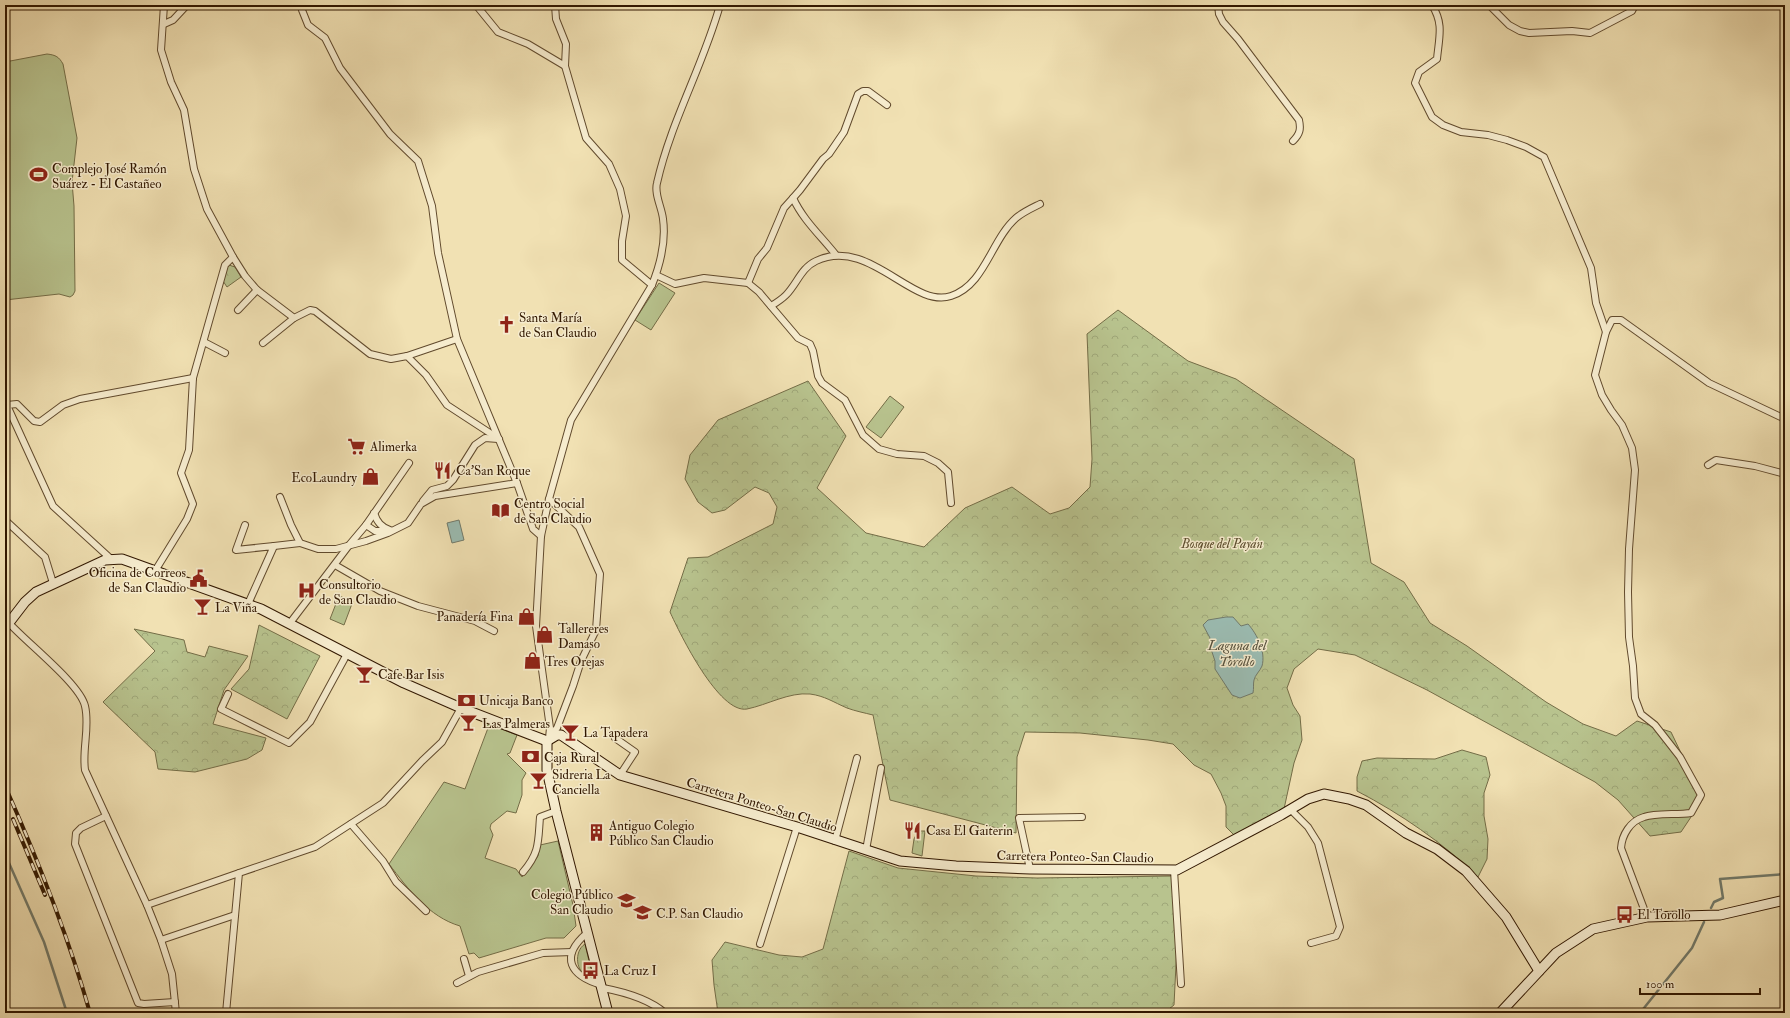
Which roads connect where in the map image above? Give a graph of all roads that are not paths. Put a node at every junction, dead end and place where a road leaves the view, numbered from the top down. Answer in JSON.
{"nodes":[{"id":1,"x":164,"y":5,"type":"edge"},
{"id":2,"x":187,"y":5,"type":"edge"},
{"id":3,"x":302,"y":5,"type":"edge"},
{"id":4,"x":476,"y":5,"type":"edge"},
{"id":5,"x":555,"y":5,"type":"edge"},
{"id":6,"x":720,"y":5,"type":"edge"},
{"id":7,"x":1218,"y":5,"type":"edge"},
{"id":8,"x":1432,"y":5,"type":"edge"},
{"id":9,"x":1489,"y":5,"type":"edge"},
{"id":10,"x":1635,"y":5,"type":"edge"},
{"id":11,"x":164,"y":24,"type":"junction"},
{"id":12,"x":565,"y":66,"type":"junction"},
{"id":13,"x":887,"y":105,"type":"dead end"},
{"id":14,"x":1293,"y":141,"type":"dead end"},
{"id":15,"x":793,"y":198,"type":"junction"},
{"id":16,"x":1040,"y":204,"type":"dead end"},
{"id":17,"x":836,"y":255,"type":"junction"},
{"id":18,"x":233,"y":257,"type":"junction"},
{"id":19,"x":656,"y":275,"type":"junction"},
{"id":20,"x":748,"y":282,"type":"junction"},
{"id":21,"x":652,"y":285,"type":"junction"},
{"id":22,"x":257,"y":290,"type":"junction"},
{"id":23,"x":771,"y":306,"type":"junction"},
{"id":24,"x":238,"y":310,"type":"dead end"},
{"id":25,"x":294,"y":318,"type":"junction"},
{"id":26,"x":1606,"y":332,"type":"junction"},
{"id":27,"x":457,"y":339,"type":"junction"},
{"id":28,"x":204,"y":342,"type":"junction"},
{"id":29,"x":263,"y":343,"type":"dead end"},
{"id":30,"x":225,"y":353,"type":"dead end"},
{"id":31,"x":407,"y":356,"type":"junction"},
{"id":32,"x":193,"y":378,"type":"junction"},
{"id":33,"x":6,"y":403,"type":"edge"},
{"id":34,"x":1785,"y":419,"type":"edge"},
{"id":35,"x":499,"y":439,"type":"junction"},
{"id":36,"x":409,"y":463,"type":"dead end"},
{"id":37,"x":1708,"y":465,"type":"dead end"},
{"id":38,"x":1785,"y":474,"type":"edge"},
{"id":39,"x":517,"y":483,"type":"junction"},
{"id":40,"x":280,"y":498,"type":"dead end"},
{"id":41,"x":549,"y":499,"type":"junction"},
{"id":42,"x":951,"y":503,"type":"dead end"},
{"id":43,"x":421,"y":504,"type":"junction"},
{"id":44,"x":374,"y":513,"type":"junction"},
{"id":45,"x":5,"y":520,"type":"edge"},
{"id":46,"x":244,"y":525,"type":"dead end"},
{"id":47,"x":366,"y":525,"type":"junction"},
{"id":48,"x":392,"y":531,"type":"junction"},
{"id":49,"x":541,"y":536,"type":"junction"},
{"id":50,"x":373,"y":538,"type":"junction"},
{"id":51,"x":300,"y":543,"type":"junction"},
{"id":52,"x":350,"y":544,"type":"junction"},
{"id":53,"x":274,"y":546,"type":"junction"},
{"id":54,"x":112,"y":559,"type":"junction"},
{"id":55,"x":336,"y":565,"type":"junction"},
{"id":56,"x":155,"y":571,"type":"junction"},
{"id":57,"x":54,"y":583,"type":"junction"},
{"id":58,"x":248,"y":604,"type":"junction"},
{"id":59,"x":290,"y":623,"type":"junction"},
{"id":60,"x":7,"y":626,"type":"edge"},
{"id":61,"x":494,"y":631,"type":"dead end"},
{"id":62,"x":347,"y":654,"type":"junction"},
{"id":63,"x":228,"y":694,"type":"dead end"},
{"id":64,"x":461,"y":708,"type":"junction"},
{"id":65,"x":615,"y":738,"type":"dead end"},
{"id":66,"x":548,"y":740,"type":"junction"},
{"id":67,"x":857,"y":758,"type":"dead end"},
{"id":68,"x":880,"y":768,"type":"dead end"},
{"id":69,"x":620,"y":775,"type":"junction"},
{"id":70,"x":1290,"y":810,"type":"junction"},
{"id":71,"x":556,"y":811,"type":"junction"},
{"id":72,"x":106,"y":816,"type":"junction"},
{"id":73,"x":1082,"y":817,"type":"dead end"},
{"id":74,"x":351,"y":824,"type":"junction"},
{"id":75,"x":797,"y":827,"type":"junction"},
{"id":76,"x":836,"y":841,"type":"junction"},
{"id":77,"x":866,"y":850,"type":"junction"},
{"id":78,"x":1030,"y":869,"type":"junction"},
{"id":79,"x":1174,"y":870,"type":"junction"},
{"id":80,"x":523,"y":872,"type":"dead end"},
{"id":81,"x":239,"y":873,"type":"junction"},
{"id":82,"x":1785,"y":900,"type":"edge"},
{"id":83,"x":147,"y":905,"type":"junction"},
{"id":84,"x":426,"y":911,"type":"dead end"},
{"id":85,"x":235,"y":915,"type":"junction"},
{"id":86,"x":1647,"y":917,"type":"junction"},
{"id":87,"x":587,"y":933,"type":"junction"},
{"id":88,"x":161,"y":940,"type":"junction"},
{"id":89,"x":1311,"y":943,"type":"dead end"},
{"id":90,"x":760,"y":944,"type":"dead end"},
{"id":91,"x":572,"y":952,"type":"junction"},
{"id":92,"x":464,"y":958,"type":"dead end"},
{"id":93,"x":1539,"y":971,"type":"junction"},
{"id":94,"x":469,"y":976,"type":"junction"},
{"id":95,"x":457,"y":983,"type":"dead end"},
{"id":96,"x":1181,"y":984,"type":"dead end"},
{"id":97,"x":602,"y":987,"type":"junction"},
{"id":98,"x":175,"y":1002,"type":"junction"},
{"id":99,"x":176,"y":1013,"type":"edge"},
{"id":100,"x":226,"y":1013,"type":"edge"},
{"id":101,"x":608,"y":1013,"type":"edge"},
{"id":102,"x":665,"y":1013,"type":"edge"},
{"id":103,"x":1500,"y":1013,"type":"edge"}],
"edges":[{"from":1,"to":11,"type":"street"},
{"from":2,"to":11,"type":"street"},
{"from":3,"to":27,"type":"street"},
{"from":4,"to":12,"type":"street"},
{"from":5,"to":12,"type":"street"},
{"from":6,"to":19,"type":"street"},
{"from":7,"to":14,"type":"street"},
{"from":8,"to":26,"type":"street"},
{"from":9,"to":10,"type":"street"},
{"from":11,"to":18,"type":"street"},
{"from":12,"to":21,"type":"street"},
{"from":13,"to":15,"type":"street"},
{"from":15,"to":17,"type":"street"},
{"from":15,"to":20,"type":"street"},
{"from":16,"to":17,"type":"street"},
{"from":17,"to":23,"type":"street"},
{"from":18,"to":22,"type":"street"},
{"from":18,"to":28,"type":"street"},
{"from":19,"to":20,"type":"street"},
{"from":19,"to":21,"type":"street"},
{"from":20,"to":23,"type":"street"},
{"from":21,"to":41,"type":"street"},
{"from":22,"to":24,"type":"street"},
{"from":22,"to":25,"type":"street"},
{"from":23,"to":42,"type":"street"},
{"from":25,"to":29,"type":"street"},
{"from":25,"to":31,"type":"street"},
{"from":26,"to":34,"type":"street"},
{"from":26,"to":86,"type":"street"},
{"from":27,"to":31,"type":"street"},
{"from":27,"to":35,"type":"street"},
{"from":28,"to":30,"type":"street"},
{"from":28,"to":32,"type":"street"},
{"from":31,"to":35,"type":"street"},
{"from":32,"to":33,"type":"street"},
{"from":32,"to":56,"type":"street"},
{"from":33,"to":54,"type":"street"},
{"from":35,"to":39,"type":"street"},
{"from":35,"to":43,"type":"street"},
{"from":36,"to":44,"type":"street"},
{"from":37,"to":38,"type":"street"},
{"from":39,"to":43,"type":"street"},
{"from":39,"to":49,"type":"street"},
{"from":40,"to":51,"type":"street"},
{"from":41,"to":49,"type":"street"},
{"from":41,"to":66,"type":"street"},
{"from":43,"to":48,"type":"street"},
{"from":44,"to":47,"type":"street"},
{"from":44,"to":48,"type":"street"},
{"from":45,"to":57,"type":"street"},
{"from":46,"to":53,"type":"street"},
{"from":47,"to":48,"type":"street"},
{"from":47,"to":50,"type":"street"},
{"from":47,"to":52,"type":"street"},
{"from":48,"to":50,"type":"street"},
{"from":49,"to":66,"type":"street"},
{"from":50,"to":52,"type":"street"},
{"from":51,"to":52,"type":"street"},
{"from":51,"to":53,"type":"street"},
{"from":52,"to":55,"type":"street"},
{"from":53,"to":58,"type":"street"},
{"from":54,"to":56,"type":"street"},
{"from":54,"to":57,"type":"street"},
{"from":55,"to":59,"type":"street"},
{"from":55,"to":61,"type":"street"},
{"from":56,"to":58,"type":"street"},
{"from":57,"to":60,"type":"street"},
{"from":58,"to":59,"type":"street"},
{"from":59,"to":62,"type":"street"},
{"from":60,"to":72,"type":"street"},
{"from":62,"to":63,"type":"street"},
{"from":62,"to":64,"type":"street"},
{"from":64,"to":66,"type":"street"},
{"from":64,"to":74,"type":"street"},
{"from":65,"to":69,"type":"street"},
{"from":66,"to":69,"type":"street","name":"Carretera Ponteo-San Claudio"},
{"from":66,"to":71,"type":"street"},
{"from":67,"to":76,"type":"street"},
{"from":68,"to":77,"type":"street"},
{"from":69,"to":75,"type":"street","name":"Carretera Ponteo-San Claudio"},
{"from":70,"to":79,"type":"street","name":"Carretera Ponteo-San Claudio"},
{"from":70,"to":89,"type":"street"},
{"from":70,"to":93,"type":"street","name":"Carretera Ponteo-San Claudio"},
{"from":71,"to":80,"type":"street"},
{"from":71,"to":87,"type":"street"},
{"from":72,"to":83,"type":"street"},
{"from":72,"to":98,"type":"street"},
{"from":73,"to":78,"type":"street"},
{"from":74,"to":81,"type":"street"},
{"from":74,"to":84,"type":"street"},
{"from":75,"to":76,"type":"street","name":"Carretera Ponteo-San Claudio"},
{"from":75,"to":90,"type":"street"},
{"from":76,"to":77,"type":"street","name":"Carretera Ponteo-San Claudio"},
{"from":77,"to":78,"type":"street","name":"Carretera Ponteo-San Claudio"},
{"from":78,"to":79,"type":"street","name":"Carretera Ponteo-San Claudio"},
{"from":79,"to":96,"type":"street"},
{"from":81,"to":83,"type":"street"},
{"from":81,"to":85,"type":"street"},
{"from":82,"to":86,"type":"street"},
{"from":83,"to":88,"type":"street"},
{"from":85,"to":88,"type":"street"},
{"from":85,"to":100,"type":"street"},
{"from":86,"to":93,"type":"street"},
{"from":87,"to":91,"type":"street"},
{"from":87,"to":97,"type":"street"},
{"from":88,"to":98,"type":"street"},
{"from":91,"to":94,"type":"street"},
{"from":91,"to":97,"type":"street"},
{"from":92,"to":94,"type":"street"},
{"from":93,"to":103,"type":"street"},
{"from":94,"to":95,"type":"street"},
{"from":97,"to":101,"type":"street"},
{"from":97,"to":102,"type":"street"},
{"from":98,"to":99,"type":"street"}]}
